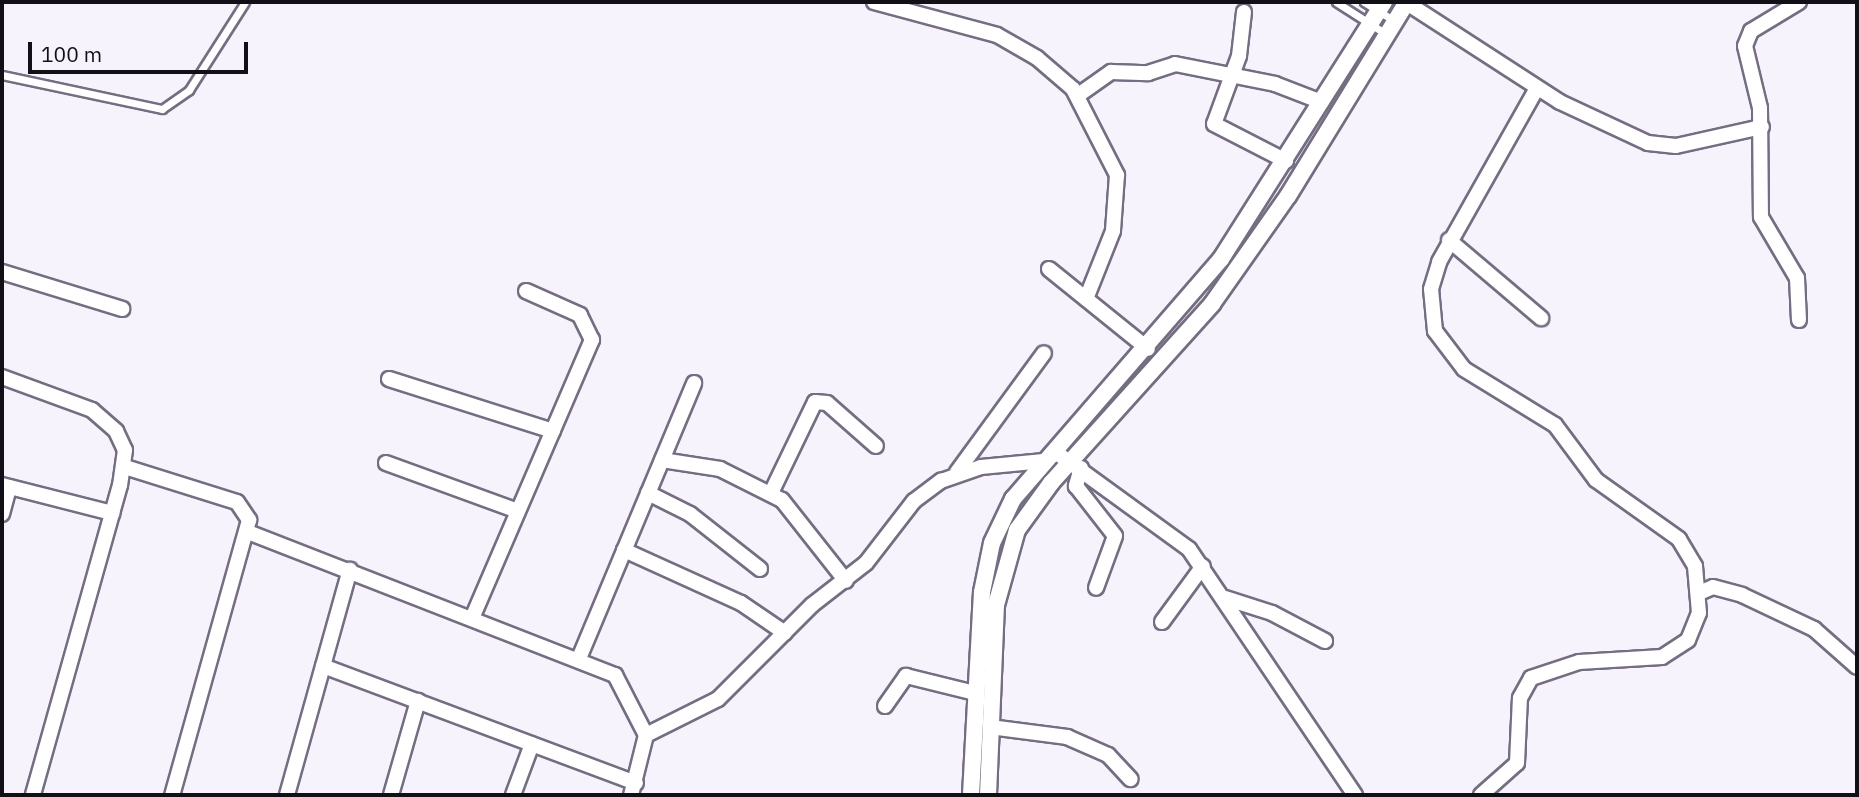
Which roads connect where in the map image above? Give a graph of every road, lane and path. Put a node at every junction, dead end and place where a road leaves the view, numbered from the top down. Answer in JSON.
{"nodes":[{"id":1,"x":245,"y":2,"type":"edge"},
{"id":2,"x":874,"y":2,"type":"edge"},
{"id":3,"x":1336,"y":2,"type":"edge"},
{"id":4,"x":1364,"y":2,"type":"edge"},
{"id":5,"x":1407,"y":2,"type":"edge"},
{"id":6,"x":1799,"y":2,"type":"edge"},
{"id":7,"x":1244,"y":12,"type":"dead end"},
{"id":8,"x":1377,"y":12,"type":"edge"},
{"id":9,"x":1390,"y":27,"type":"junction"},
{"id":10,"x":2,"y":75,"type":"edge"},
{"id":11,"x":1233,"y":77,"type":"junction"},
{"id":12,"x":1537,"y":88,"type":"junction"},
{"id":13,"x":1077,"y":96,"type":"junction"},
{"id":14,"x":1322,"y":102,"type":"junction"},
{"id":15,"x":1762,"y":127,"type":"junction"},
{"id":16,"x":1286,"y":161,"type":"junction"},
{"id":17,"x":1449,"y":240,"type":"junction"},
{"id":18,"x":1049,"y":269,"type":"dead end"},
{"id":19,"x":2,"y":272,"type":"edge"},
{"id":20,"x":526,"y":291,"type":"dead end"},
{"id":21,"x":1086,"y":299,"type":"junction"},
{"id":22,"x":122,"y":309,"type":"dead end"},
{"id":23,"x":1541,"y":317,"type":"dead end"},
{"id":24,"x":1799,"y":320,"type":"dead end"},
{"id":25,"x":1148,"y":349,"type":"junction"},
{"id":26,"x":1044,"y":353,"type":"dead end"},
{"id":27,"x":2,"y":377,"type":"edge"},
{"id":28,"x":389,"y":379,"type":"dead end"},
{"id":29,"x":694,"y":383,"type":"dead end"},
{"id":30,"x":553,"y":430,"type":"junction"},
{"id":31,"x":876,"y":446,"type":"dead end"},
{"id":32,"x":1049,"y":456,"type":"junction"},
{"id":33,"x":662,"y":460,"type":"junction"},
{"id":34,"x":386,"y":463,"type":"dead end"},
{"id":35,"x":1076,"y":464,"type":"junction"},
{"id":36,"x":125,"y":467,"type":"junction"},
{"id":37,"x":957,"y":472,"type":"junction"},
{"id":38,"x":5,"y":486,"type":"edge"},
{"id":39,"x":771,"y":493,"type":"junction"},
{"id":40,"x":648,"y":494,"type":"junction"},
{"id":41,"x":518,"y":511,"type":"junction"},
{"id":42,"x":112,"y":513,"type":"junction"},
{"id":43,"x":2,"y":514,"type":"edge"},
{"id":44,"x":248,"y":532,"type":"junction"},
{"id":45,"x":624,"y":550,"type":"junction"},
{"id":46,"x":1203,"y":566,"type":"junction"},
{"id":47,"x":760,"y":569,"type":"dead end"},
{"id":48,"x":350,"y":570,"type":"junction"},
{"id":49,"x":846,"y":581,"type":"junction"},
{"id":50,"x":1096,"y":588,"type":"dead end"},
{"id":51,"x":1699,"y":593,"type":"junction"},
{"id":52,"x":1225,"y":598,"type":"junction"},
{"id":53,"x":473,"y":616,"type":"junction"},
{"id":54,"x":1162,"y":622,"type":"dead end"},
{"id":55,"x":785,"y":633,"type":"junction"},
{"id":56,"x":1325,"y":641,"type":"dead end"},
{"id":57,"x":580,"y":656,"type":"junction"},
{"id":58,"x":323,"y":666,"type":"junction"},
{"id":59,"x":1857,"y":667,"type":"edge"},
{"id":60,"x":975,"y":693,"type":"junction"},
{"id":61,"x":418,"y":701,"type":"junction"},
{"id":62,"x":885,"y":706,"type":"dead end"},
{"id":63,"x":990,"y":727,"type":"junction"},
{"id":64,"x":646,"y":735,"type":"junction"},
{"id":65,"x":532,"y":744,"type":"junction"},
{"id":66,"x":1130,"y":779,"type":"dead end"},
{"id":67,"x":633,"y":789,"type":"edge"},
{"id":68,"x":1346,"y":792,"type":"edge"},
{"id":69,"x":33,"y":795,"type":"edge"},
{"id":70,"x":172,"y":795,"type":"edge"},
{"id":71,"x":287,"y":795,"type":"edge"},
{"id":72,"x":391,"y":795,"type":"edge"},
{"id":73,"x":513,"y":795,"type":"edge"},
{"id":74,"x":971,"y":795,"type":"edge"},
{"id":75,"x":988,"y":795,"type":"edge"},
{"id":76,"x":1481,"y":795,"type":"edge"}],
"edges":[{"from":1,"to":10,"type":"lane"},
{"from":2,"to":13,"type":"street"},
{"from":3,"to":8,"type":"lane"},
{"from":4,"to":8,"type":"lane"},
{"from":5,"to":9,"type":"street"},
{"from":5,"to":12,"type":"street"},
{"from":6,"to":15,"type":"street"},
{"from":7,"to":11,"type":"street"},
{"from":8,"to":9,"type":"lane"},
{"from":8,"to":9,"type":"lane"},
{"from":8,"to":14,"type":"street"},
{"from":9,"to":35,"type":"street"},
{"from":11,"to":13,"type":"street"},
{"from":11,"to":14,"type":"street"},
{"from":11,"to":16,"type":"street"},
{"from":12,"to":15,"type":"street"},
{"from":12,"to":17,"type":"street"},
{"from":13,"to":21,"type":"street"},
{"from":14,"to":16,"type":"street"},
{"from":15,"to":24,"type":"street"},
{"from":16,"to":25,"type":"street"},
{"from":17,"to":23,"type":"street"},
{"from":17,"to":51,"type":"street"},
{"from":18,"to":21,"type":"street"},
{"from":19,"to":22,"type":"street"},
{"from":20,"to":30,"type":"street"},
{"from":21,"to":25,"type":"street"},
{"from":25,"to":32,"type":"street"},
{"from":26,"to":37,"type":"street"},
{"from":27,"to":36,"type":"street"},
{"from":28,"to":30,"type":"street"},
{"from":29,"to":33,"type":"street"},
{"from":30,"to":41,"type":"street"},
{"from":31,"to":39,"type":"street"},
{"from":32,"to":35,"type":"street"},
{"from":32,"to":37,"type":"street"},
{"from":32,"to":60,"type":"street"},
{"from":33,"to":39,"type":"street"},
{"from":33,"to":40,"type":"street"},
{"from":34,"to":41,"type":"street"},
{"from":35,"to":46,"type":"street"},
{"from":35,"to":50,"type":"street"},
{"from":35,"to":63,"type":"street"},
{"from":36,"to":42,"type":"street"},
{"from":36,"to":44,"type":"street"},
{"from":37,"to":49,"type":"street"},
{"from":38,"to":42,"type":"street"},
{"from":38,"to":43,"type":"street"},
{"from":39,"to":49,"type":"street"},
{"from":40,"to":45,"type":"street"},
{"from":40,"to":47,"type":"street"},
{"from":41,"to":53,"type":"street"},
{"from":42,"to":69,"type":"street"},
{"from":44,"to":48,"type":"street"},
{"from":44,"to":70,"type":"street"},
{"from":45,"to":55,"type":"street"},
{"from":45,"to":57,"type":"street"},
{"from":46,"to":52,"type":"street"},
{"from":46,"to":54,"type":"street"},
{"from":48,"to":53,"type":"street"},
{"from":48,"to":58,"type":"street"},
{"from":49,"to":55,"type":"street"},
{"from":51,"to":59,"type":"street"},
{"from":51,"to":76,"type":"street"},
{"from":52,"to":56,"type":"street"},
{"from":52,"to":68,"type":"street"},
{"from":53,"to":57,"type":"street"},
{"from":55,"to":64,"type":"street"},
{"from":57,"to":64,"type":"street"},
{"from":58,"to":61,"type":"street"},
{"from":58,"to":71,"type":"street"},
{"from":60,"to":62,"type":"street"},
{"from":60,"to":74,"type":"street"},
{"from":61,"to":65,"type":"street"},
{"from":61,"to":72,"type":"street"},
{"from":63,"to":66,"type":"street"},
{"from":63,"to":75,"type":"street"},
{"from":64,"to":67,"type":"street"},
{"from":65,"to":67,"type":"street"},
{"from":65,"to":73,"type":"street"}]}
